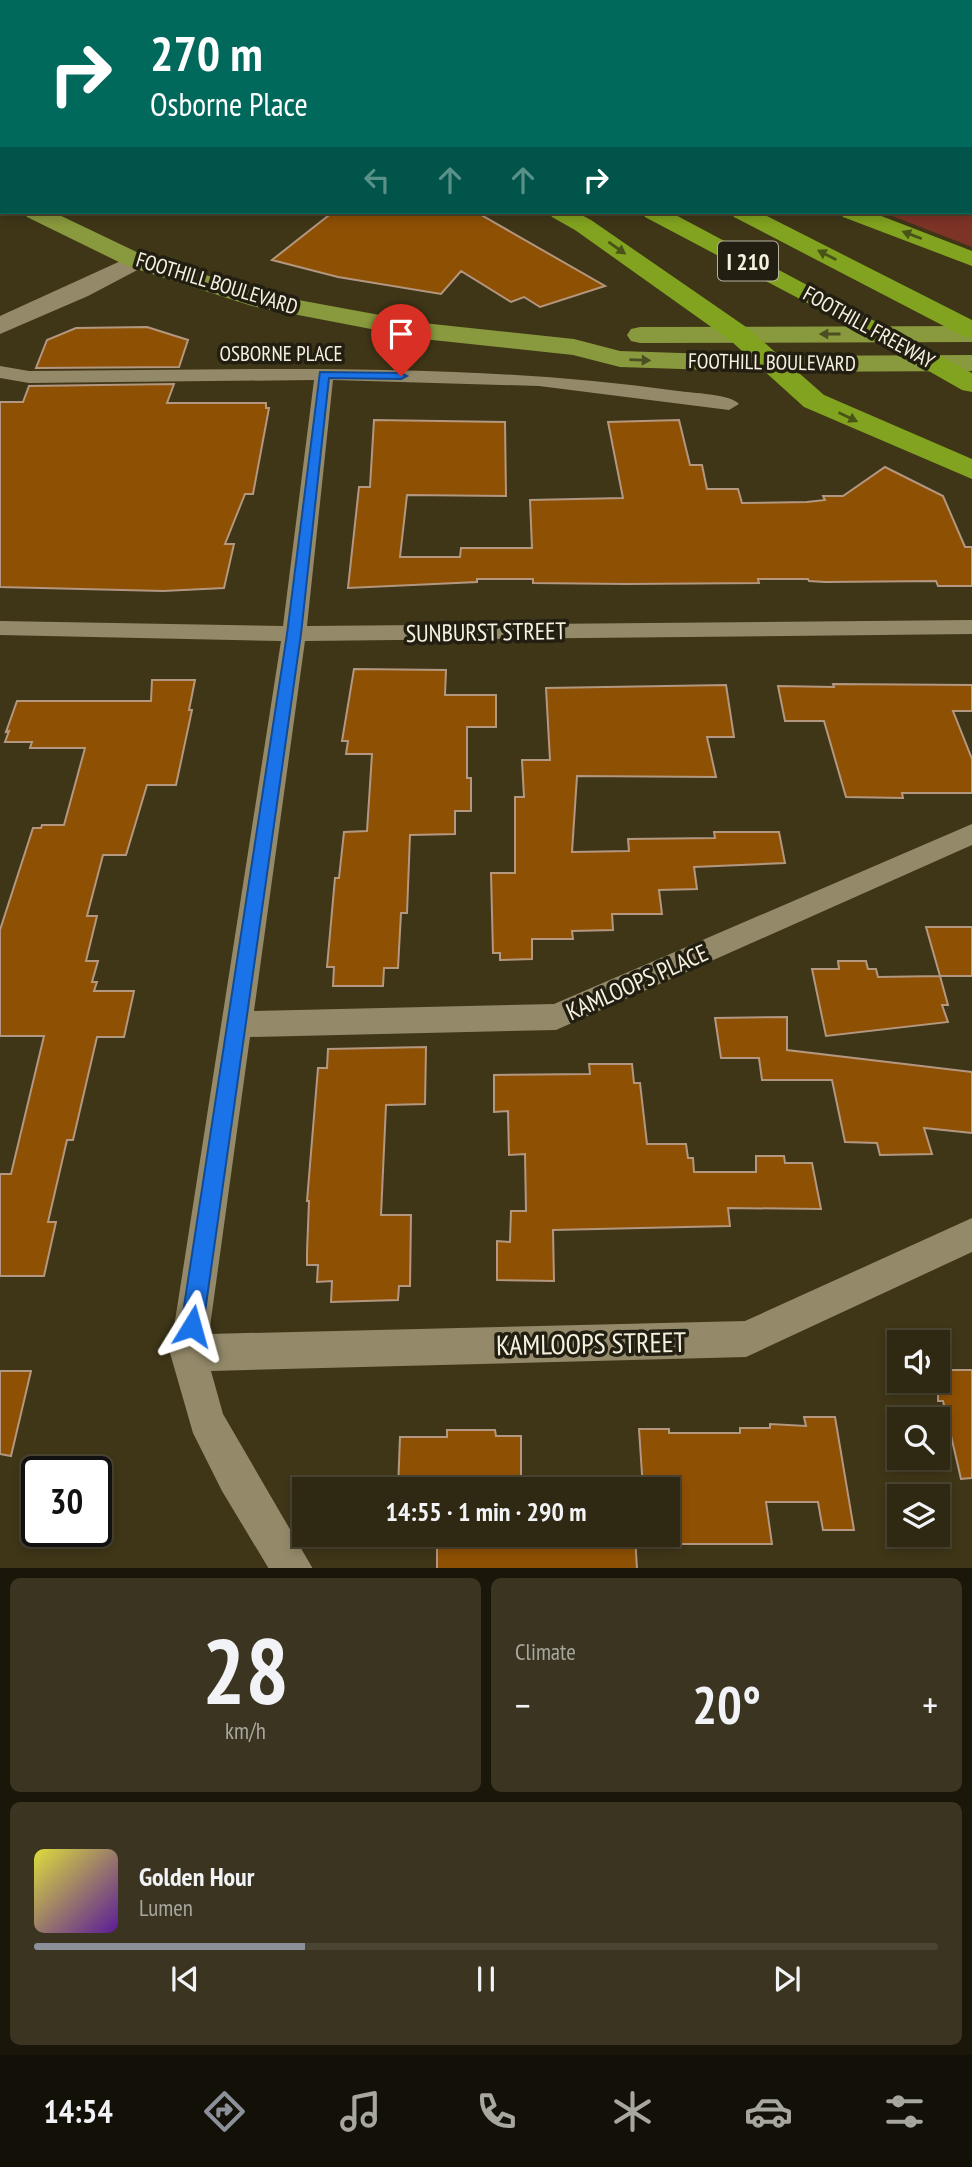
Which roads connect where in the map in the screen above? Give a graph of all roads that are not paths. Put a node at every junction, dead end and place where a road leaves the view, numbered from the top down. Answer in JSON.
{"nodes":[{"id":1,"x":39,"y":214,"type":"edge"},
{"id":2,"x":563,"y":214,"type":"edge"},
{"id":3,"x":657,"y":214,"type":"edge"},
{"id":4,"x":745,"y":214,"type":"edge"},
{"id":5,"x":856,"y":214,"type":"edge"},
{"id":6,"x":972,"y":259,"type":"edge"},
{"id":7,"x":136,"y":261,"type":"junction"},
{"id":8,"x":0,"y":326,"type":"edge"},
{"id":9,"x":972,"y":332,"type":"edge"},
{"id":10,"x":740,"y":335,"type":"junction"},
{"id":11,"x":574,"y":347,"type":"junction"},
{"id":12,"x":972,"y":363,"type":"edge"},
{"id":13,"x":772,"y":364,"type":"junction"},
{"id":14,"x":0,"y":372,"type":"edge"},
{"id":15,"x":324,"y":375,"type":"junction"},
{"id":16,"x":972,"y":384,"type":"edge"},
{"id":17,"x":729,"y":404,"type":"dead end"},
{"id":18,"x":972,"y":470,"type":"edge"},
{"id":19,"x":972,"y":627,"type":"edge"},
{"id":20,"x":0,"y":628,"type":"edge"},
{"id":21,"x":294,"y":634,"type":"junction"},
{"id":22,"x":972,"y":834,"type":"edge"},
{"id":23,"x":236,"y":1024,"type":"junction"},
{"id":24,"x":972,"y":1235,"type":"edge"},
{"id":25,"x":188,"y":1353,"type":"junction"},
{"id":26,"x":292,"y":1568,"type":"edge"}],
"edges":[{"from":1,"to":7,"type":"main road","name":"FOOTHILL BOULEVARD"},
{"from":2,"to":10,"type":"highway","one_way":true},
{"from":3,"to":16,"type":"highway","name":"FOOTHILL FREEWAY","number":"I 210"},
{"from":9,"to":4,"type":"highway","name":"FOOTHILL FREEWAY","number":"I 210","one_way":true},
{"from":6,"to":5,"type":"highway","one_way":true},
{"from":7,"to":8,"type":"main road"},
{"from":7,"to":11,"type":"main road","name":"FOOTHILL BOULEVARD"},
{"from":9,"to":10,"type":"main road","name":"FOOTHILL BOULEVARD","one_way":true},
{"from":10,"to":11,"type":"main road","name":"FOOTHILL BOULEVARD"},
{"from":10,"to":13,"type":"highway"},
{"from":11,"to":13,"type":"main road","name":"FOOTHILL BOULEVARD","one_way":true},
{"from":12,"to":13,"type":"main road","name":"FOOTHILL BOULEVARD"},
{"from":13,"to":18,"type":"highway","one_way":true},
{"from":14,"to":15,"type":"street","name":"OSBORNE PLACE"},
{"from":15,"to":17,"type":"street","name":"OSBORNE PLACE"},
{"from":15,"to":21,"type":"street"},
{"from":19,"to":21,"type":"street","name":"SUNBURST STREET"},
{"from":20,"to":21,"type":"street","name":"SUNBURST STREET"},
{"from":21,"to":23,"type":"street"},
{"from":22,"to":23,"type":"street","name":"KAMLOOPS PLACE"},
{"from":23,"to":25,"type":"street"},
{"from":24,"to":25,"type":"street","name":"KAMLOOPS STREET"},
{"from":25,"to":26,"type":"street"}]}
